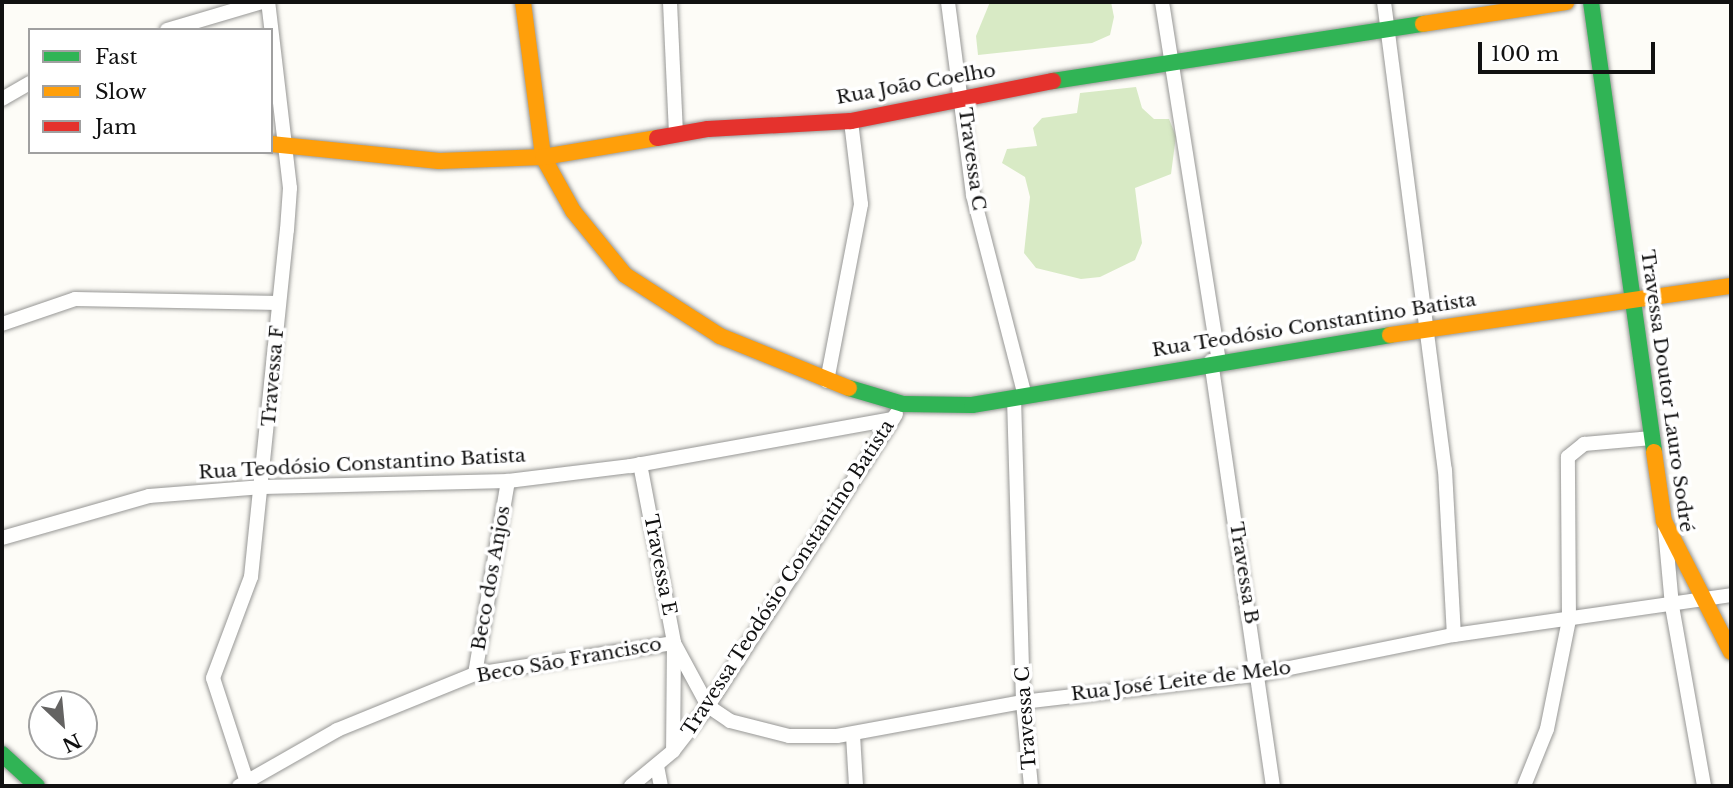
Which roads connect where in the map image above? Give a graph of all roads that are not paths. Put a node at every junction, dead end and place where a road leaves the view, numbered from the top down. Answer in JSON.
{"nodes":[{"id":1,"x":262,"y":2,"type":"edge"},
{"id":2,"x":268,"y":2,"type":"edge"},
{"id":3,"x":523,"y":2,"type":"edge"},
{"id":4,"x":670,"y":2,"type":"edge"},
{"id":5,"x":948,"y":2,"type":"edge"},
{"id":6,"x":1163,"y":2,"type":"edge"},
{"id":7,"x":1384,"y":2,"type":"edge"},
{"id":8,"x":1566,"y":2,"type":"edge"},
{"id":9,"x":1591,"y":2,"type":"edge"},
{"id":10,"x":174,"y":28,"type":"edge"},
{"id":11,"x":270,"y":28,"type":"edge"},
{"id":12,"x":1388,"y":30,"type":"junction"},
{"id":13,"x":273,"y":67,"type":"edge"},
{"id":14,"x":1171,"y":67,"type":"junction"},
{"id":15,"x":28,"y":84,"type":"edge"},
{"id":16,"x":963,"y":95,"type":"junction"},
{"id":17,"x":2,"y":99,"type":"edge"},
{"id":18,"x":851,"y":121,"type":"junction"},
{"id":19,"x":676,"y":134,"type":"junction"},
{"id":20,"x":279,"y":145,"type":"edge"},
{"id":21,"x":543,"y":157,"type":"junction"},
{"id":22,"x":1731,"y":286,"type":"edge"},
{"id":23,"x":1633,"y":298,"type":"junction"},
{"id":24,"x":279,"y":303,"type":"junction"},
{"id":25,"x":2,"y":324,"type":"edge"},
{"id":26,"x":1426,"y":328,"type":"junction"},
{"id":27,"x":1215,"y":360,"type":"junction"},
{"id":28,"x":827,"y":381,"type":"junction"},
{"id":29,"x":1019,"y":397,"type":"junction"},
{"id":30,"x":903,"y":404,"type":"junction"},
{"id":31,"x":892,"y":419,"type":"junction"},
{"id":32,"x":1652,"y":438,"type":"junction"},
{"id":33,"x":640,"y":464,"type":"junction"},
{"id":34,"x":509,"y":481,"type":"junction"},
{"id":35,"x":262,"y":487,"type":"junction"},
{"id":36,"x":1664,"y":521,"type":"junction"},
{"id":37,"x":2,"y":538,"type":"edge"},
{"id":38,"x":1731,"y":595,"type":"edge"},
{"id":39,"x":1705,"y":601,"type":"junction"},
{"id":40,"x":1672,"y":606,"type":"junction"},
{"id":41,"x":1569,"y":620,"type":"junction"},
{"id":42,"x":1454,"y":635,"type":"junction"},
{"id":43,"x":674,"y":643,"type":"junction"},
{"id":44,"x":1731,"y":652,"type":"edge"},
{"id":45,"x":475,"y":674,"type":"junction"},
{"id":46,"x":1260,"y":674,"type":"junction"},
{"id":47,"x":1023,"y":702,"type":"junction"},
{"id":48,"x":708,"y":706,"type":"junction"},
{"id":49,"x":853,"y":735,"type":"junction"},
{"id":50,"x":673,"y":751,"type":"junction"},
{"id":51,"x":2,"y":754,"type":"edge"},
{"id":52,"x":657,"y":766,"type":"junction"},
{"id":53,"x":29,"y":783,"type":"edge"},
{"id":54,"x":242,"y":783,"type":"edge"},
{"id":55,"x":631,"y":786,"type":"edge"},
{"id":56,"x":661,"y":786,"type":"edge"},
{"id":57,"x":856,"y":786,"type":"edge"},
{"id":58,"x":1031,"y":786,"type":"edge"},
{"id":59,"x":1273,"y":786,"type":"edge"},
{"id":60,"x":1524,"y":786,"type":"edge"},
{"id":61,"x":1704,"y":786,"type":"edge"}],
"edges":[{"from":1,"to":10,"type":"street"},
{"from":2,"to":11,"type":"street","name":"Travessa F"},
{"from":3,"to":21,"type":"street"},
{"from":4,"to":19,"type":"street"},
{"from":5,"to":16,"type":"street","name":"Travessa C"},
{"from":6,"to":14,"type":"street","name":"Travessa B"},
{"from":7,"to":12,"type":"street"},
{"from":8,"to":12,"type":"street","name":"Rua João Coelho"},
{"from":9,"to":23,"type":"street","name":"Travessa Doutor Lauro Sodré"},
{"from":12,"to":14,"type":"street","name":"Rua João Coelho"},
{"from":12,"to":26,"type":"street"},
{"from":13,"to":20,"type":"street","name":"Travessa F"},
{"from":14,"to":16,"type":"street","name":"Rua João Coelho"},
{"from":14,"to":27,"type":"street","name":"Travessa B"},
{"from":15,"to":17,"type":"street"},
{"from":16,"to":18,"type":"street","name":"Rua João Coelho"},
{"from":16,"to":29,"type":"street","name":"Travessa C"},
{"from":18,"to":19,"type":"street","name":"Rua João Coelho"},
{"from":18,"to":28,"type":"street"},
{"from":19,"to":21,"type":"street","name":"Rua João Coelho"},
{"from":20,"to":21,"type":"street","name":"Rua João Coelho"},
{"from":20,"to":24,"type":"street","name":"Travessa F"},
{"from":21,"to":28,"type":"street","name":"Rua Teodósio Constantino Batista"},
{"from":22,"to":23,"type":"street","name":"Rua Teodósio Constantino Batista"},
{"from":23,"to":26,"type":"street","name":"Rua Teodósio Constantino Batista"},
{"from":23,"to":32,"type":"street","name":"Travessa Doutor Lauro Sodré"},
{"from":24,"to":25,"type":"street"},
{"from":24,"to":35,"type":"street","name":"Travessa F"},
{"from":26,"to":27,"type":"street","name":"Rua Teodósio Constantino Batista"},
{"from":26,"to":42,"type":"street"},
{"from":27,"to":29,"type":"street","name":"Rua Teodósio Constantino Batista"},
{"from":27,"to":46,"type":"street","name":"Travessa B"},
{"from":28,"to":30,"type":"street","name":"Rua Teodósio Constantino Batista"},
{"from":29,"to":30,"type":"street","name":"Rua Teodósio Constantino Batista"},
{"from":29,"to":47,"type":"street","name":"Travessa C"},
{"from":30,"to":31,"type":"street","name":"Travessa Teodósio Constantino Batista"},
{"from":31,"to":33,"type":"street","name":"Rua Teodósio Constantino Batista"},
{"from":31,"to":48,"type":"street","name":"Travessa Teodósio Constantino Batista"},
{"from":32,"to":36,"type":"street","name":"Travessa Doutor Lauro Sodré"},
{"from":32,"to":41,"type":"street"},
{"from":33,"to":34,"type":"street","name":"Rua Teodósio Constantino Batista"},
{"from":33,"to":43,"type":"street","name":"Travessa E"},
{"from":34,"to":35,"type":"street","name":"Rua Teodósio Constantino Batista"},
{"from":34,"to":45,"type":"street","name":"Beco dos Anjos"},
{"from":35,"to":37,"type":"street","name":"Rua Teodósio Constantino Batista"},
{"from":35,"to":54,"type":"street","name":"Travessa F"},
{"from":36,"to":39,"type":"street"},
{"from":36,"to":40,"type":"street","name":"Travessa Doutor Lauro Sodré"},
{"from":38,"to":39,"type":"street","name":"Rua José Leite de Melo"},
{"from":39,"to":40,"type":"street","name":"Rua José Leite de Melo"},
{"from":39,"to":44,"type":"street"},
{"from":40,"to":41,"type":"street","name":"Rua José Leite de Melo"},
{"from":40,"to":61,"type":"street","name":"Travessa Doutor Lauro Sodré"},
{"from":41,"to":42,"type":"street","name":"Rua José Leite de Melo"},
{"from":41,"to":60,"type":"street"},
{"from":42,"to":46,"type":"street","name":"Rua José Leite de Melo"},
{"from":43,"to":45,"type":"street","name":"Beco São Francisco"},
{"from":43,"to":48,"type":"street"},
{"from":43,"to":50,"type":"street","name":"Travessa E"},
{"from":45,"to":54,"type":"street","name":"Beco São Francisco"},
{"from":46,"to":47,"type":"street","name":"Rua José Leite de Melo"},
{"from":46,"to":59,"type":"street","name":"Travessa B"},
{"from":47,"to":49,"type":"street","name":"Rua José Leite de Melo"},
{"from":47,"to":58,"type":"street","name":"Travessa C"},
{"from":48,"to":49,"type":"street","name":"Rua José Leite de Melo"},
{"from":48,"to":50,"type":"street","name":"Travessa Teodósio Constantino Batista"},
{"from":49,"to":57,"type":"street"},
{"from":50,"to":52,"type":"street"},
{"from":51,"to":53,"type":"street"},
{"from":52,"to":55,"type":"street"},
{"from":52,"to":56,"type":"street"}]}
